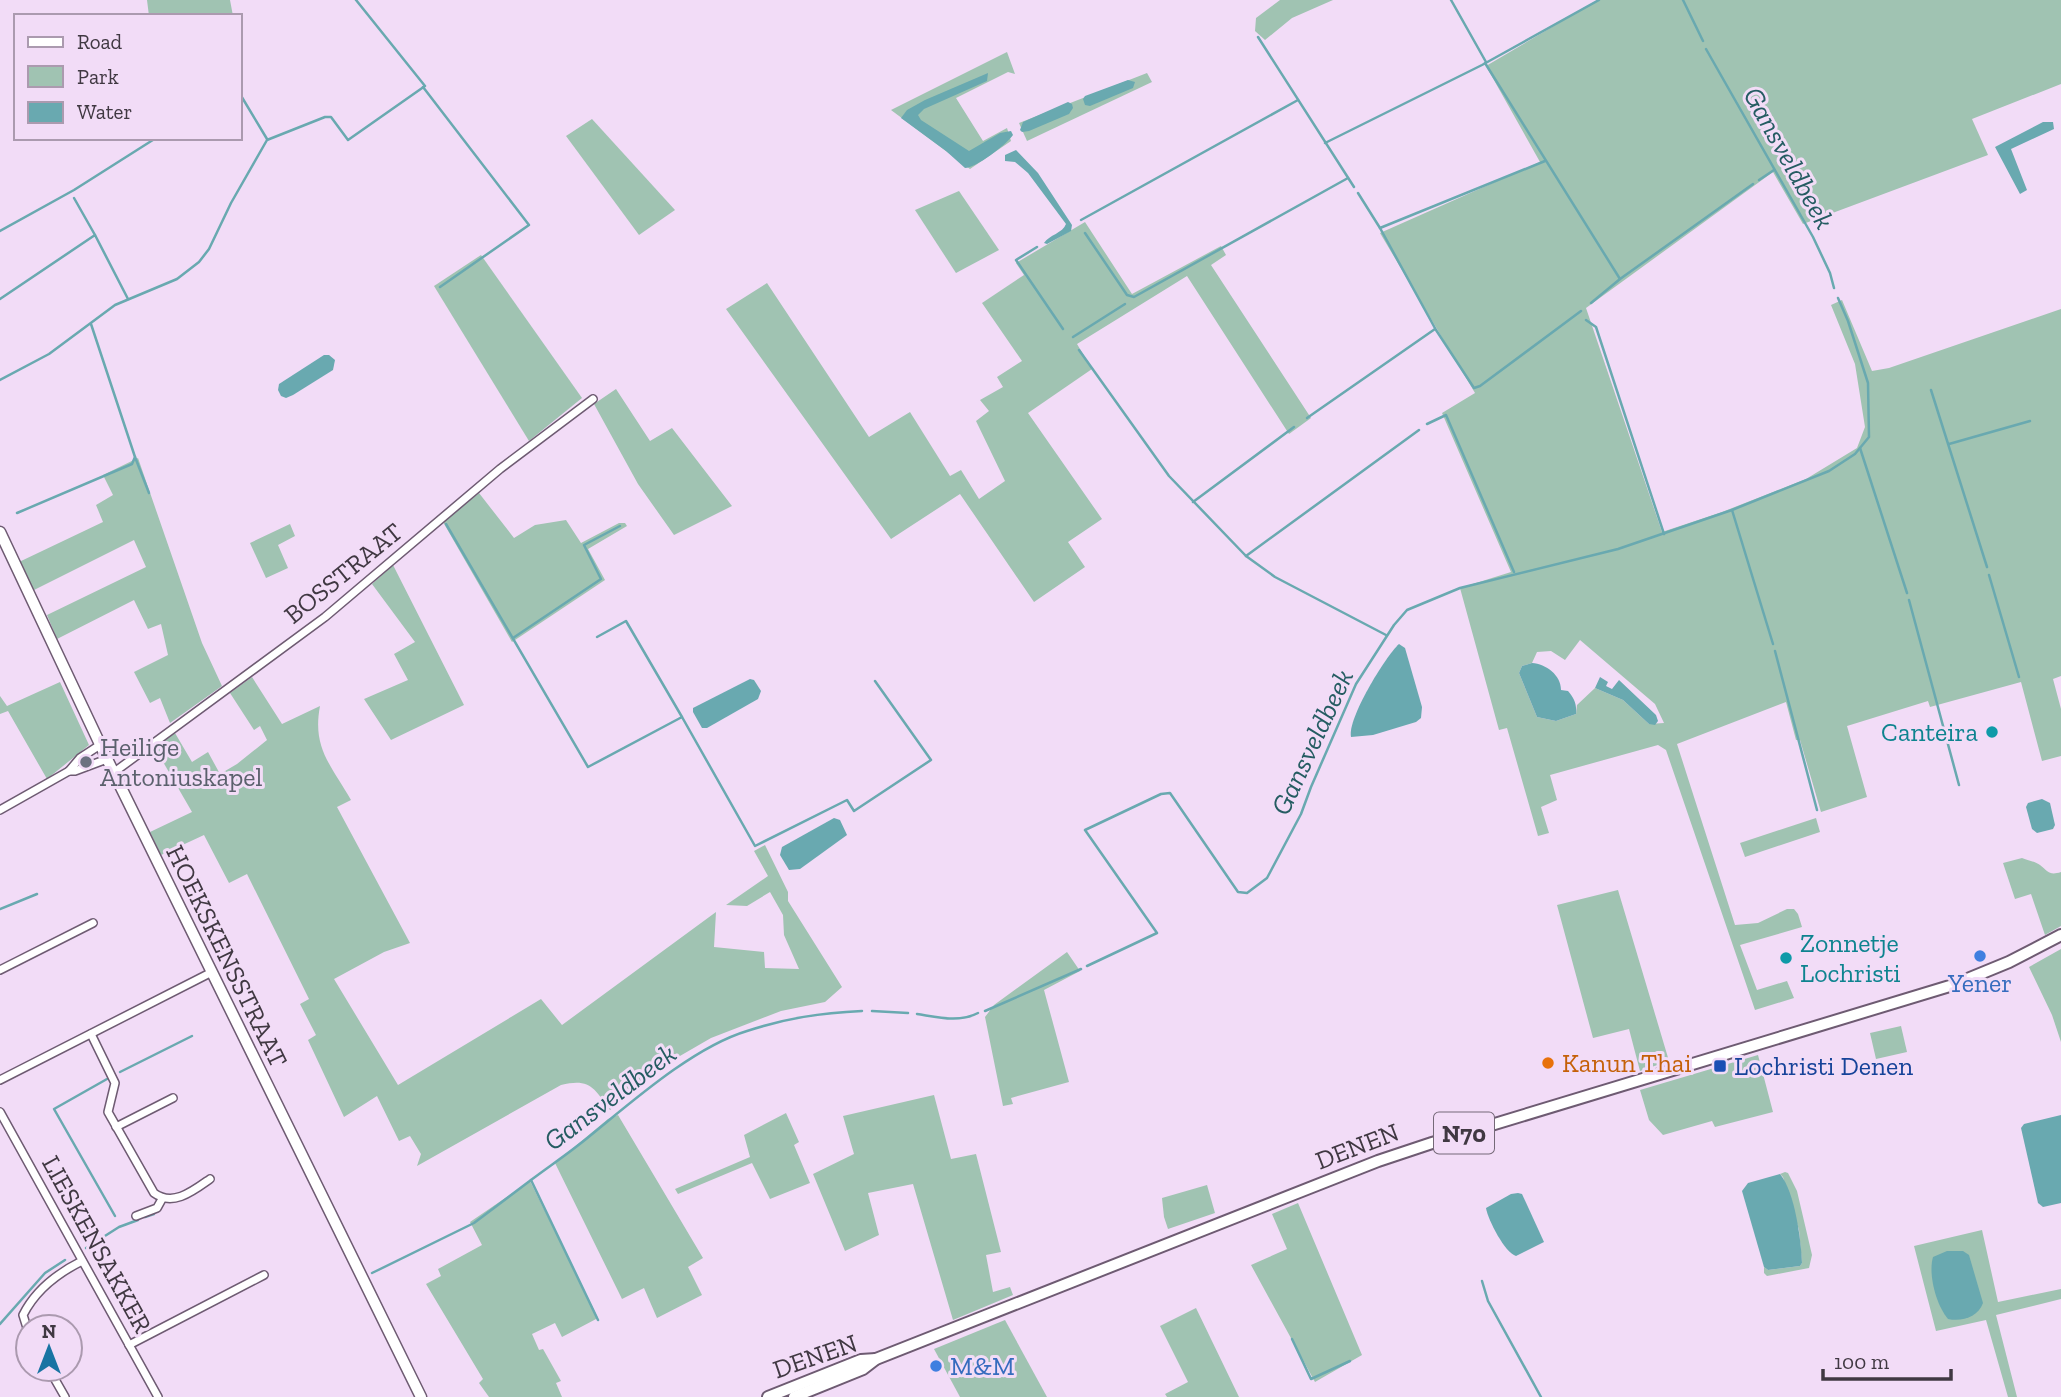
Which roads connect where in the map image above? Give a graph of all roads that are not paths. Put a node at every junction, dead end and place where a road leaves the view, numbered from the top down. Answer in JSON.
{"nodes":[{"id":1,"x":593,"y":398,"type":"dead end"},
{"id":2,"x":0,"y":532,"type":"edge"},
{"id":3,"x":100,"y":745,"type":"junction"},
{"id":4,"x":107,"y":759,"type":"junction"},
{"id":5,"x":69,"y":771,"type":"junction"},
{"id":6,"x":113,"y":773,"type":"junction"},
{"id":7,"x":0,"y":810,"type":"edge"},
{"id":8,"x":93,"y":923,"type":"dead end"},
{"id":9,"x":2061,"y":935,"type":"edge"},
{"id":10,"x":0,"y":970,"type":"edge"},
{"id":11,"x":212,"y":972,"type":"junction"},
{"id":12,"x":91,"y":1034,"type":"junction"},
{"id":13,"x":0,"y":1080,"type":"edge"},
{"id":14,"x":173,"y":1098,"type":"dead end"},
{"id":15,"x":0,"y":1112,"type":"edge"},
{"id":16,"x":116,"y":1127,"type":"junction"},
{"id":17,"x":209,"y":1179,"type":"dead end"},
{"id":18,"x":162,"y":1199,"type":"junction"},
{"id":19,"x":136,"y":1216,"type":"dead end"},
{"id":20,"x":82,"y":1261,"type":"junction"},
{"id":21,"x":264,"y":1275,"type":"dead end"},
{"id":22,"x":24,"y":1313,"type":"edge"},
{"id":23,"x":129,"y":1345,"type":"junction"},
{"id":24,"x":876,"y":1359,"type":"junction"},
{"id":25,"x":158,"y":1397,"type":"edge"},
{"id":26,"x":421,"y":1397,"type":"edge"},
{"id":27,"x":768,"y":1397,"type":"edge"},
{"id":28,"x":794,"y":1397,"type":"edge"}],
"edges":[{"from":1,"to":6,"type":"street","name":"BOSSTRAAT"},
{"from":2,"to":3,"type":"street","name":"HOEKSKENSSTRAAT"},
{"from":3,"to":4,"type":"street","name":"HOEKSKENSSTRAAT"},
{"from":3,"to":5,"type":"street"},
{"from":4,"to":5,"type":"street"},
{"from":4,"to":6,"type":"street","name":"HOEKSKENSSTRAAT"},
{"from":5,"to":7,"type":"street"},
{"from":6,"to":11,"type":"street","name":"HOEKSKENSSTRAAT"},
{"from":8,"to":10,"type":"street"},
{"from":9,"to":24,"type":"main road","name":"DENEN","number":"N70"},
{"from":11,"to":12,"type":"street"},
{"from":11,"to":26,"type":"street","name":"HOEKSKENSSTRAAT"},
{"from":12,"to":13,"type":"street"},
{"from":12,"to":16,"type":"street"},
{"from":14,"to":16,"type":"street"},
{"from":15,"to":20,"type":"street","name":"LIESKENSAKKER"},
{"from":16,"to":18,"type":"street"},
{"from":17,"to":18,"type":"street"},
{"from":18,"to":19,"type":"street"},
{"from":20,"to":22,"type":"street"},
{"from":20,"to":23,"type":"street","name":"LIESKENSAKKER"},
{"from":21,"to":23,"type":"street"},
{"from":23,"to":25,"type":"street","name":"LIESKENSAKKER"},
{"from":24,"to":27,"type":"main road","name":"DENEN","number":"N70"},
{"from":24,"to":28,"type":"main road","name":"DENEN","number":"N70"}]}
